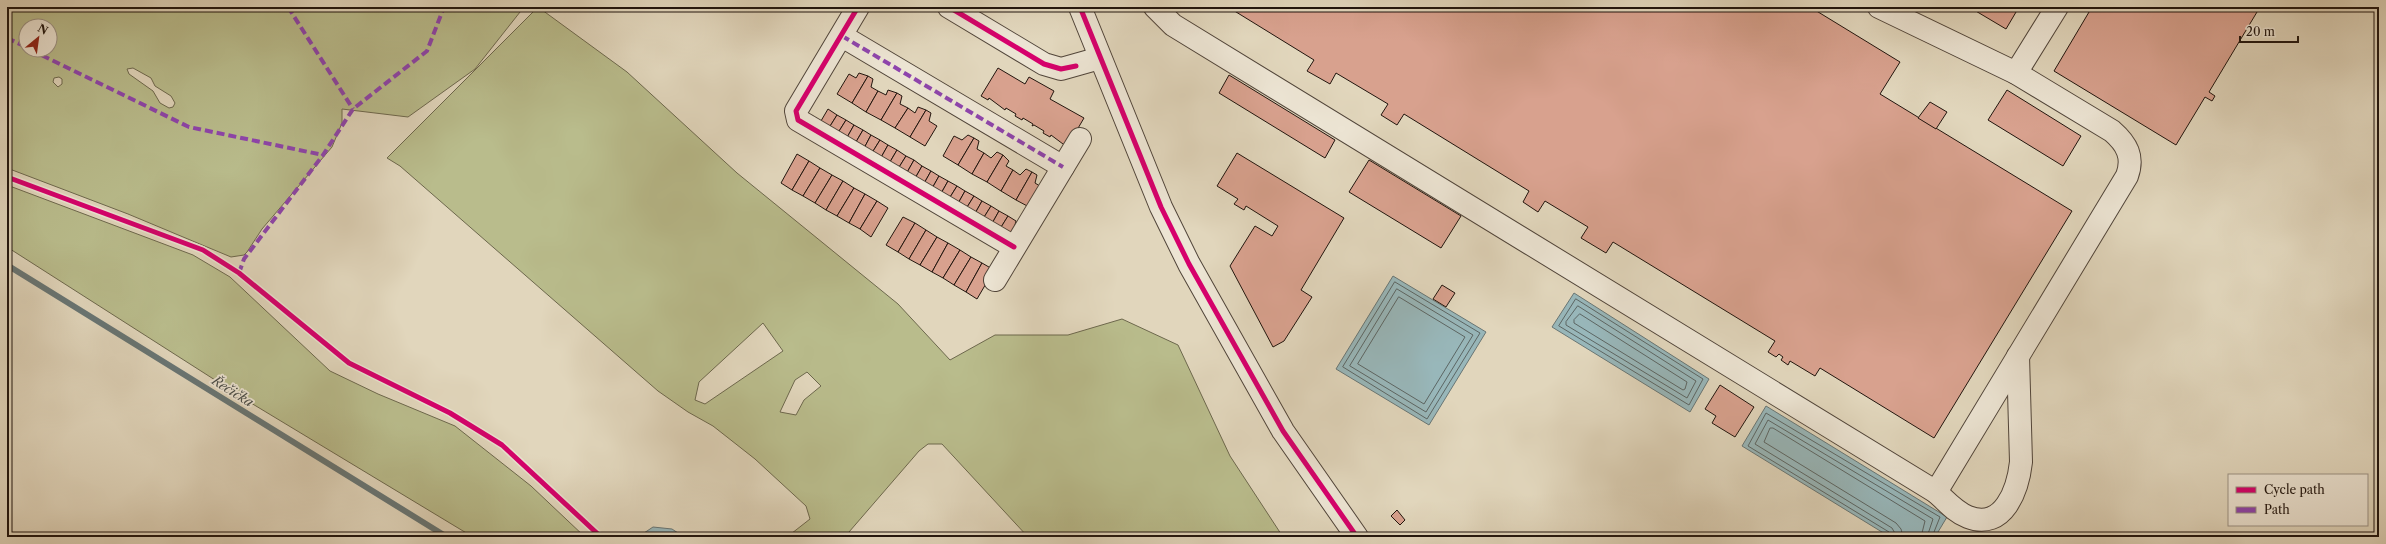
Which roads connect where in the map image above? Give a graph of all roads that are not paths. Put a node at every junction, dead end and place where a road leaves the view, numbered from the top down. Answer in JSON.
{"nodes":[{"id":1,"x":858,"y":7,"type":"edge"},
{"id":2,"x":949,"y":7,"type":"edge"},
{"id":3,"x":1080,"y":7,"type":"edge"},
{"id":4,"x":1155,"y":7,"type":"edge"},
{"id":5,"x":1879,"y":7,"type":"edge"},
{"id":6,"x":2057,"y":7,"type":"edge"},
{"id":7,"x":842,"y":36,"type":"junction"},
{"id":8,"x":1100,"y":58,"type":"junction"},
{"id":9,"x":2016,"y":73,"type":"junction"},
{"id":10,"x":1080,"y":139,"type":"dead end"},
{"id":11,"x":1063,"y":167,"type":"junction"},
{"id":12,"x":1014,"y":247,"type":"junction"},
{"id":13,"x":995,"y":280,"type":"dead end"},
{"id":14,"x":2018,"y":356,"type":"junction"},
{"id":15,"x":1936,"y":492,"type":"junction"},
{"id":16,"x":1357,"y":537,"type":"edge"}],
"edges":[{"from":1,"to":7,"type":"street"},
{"from":2,"to":8,"type":"street"},
{"from":3,"to":8,"type":"street"},
{"from":4,"to":15,"type":"street"},
{"from":5,"to":9,"type":"street"},
{"from":6,"to":9,"type":"street"},
{"from":7,"to":11,"type":"street"},
{"from":7,"to":12,"type":"street"},
{"from":8,"to":16,"type":"street"},
{"from":9,"to":14,"type":"street"},
{"from":10,"to":11,"type":"street"},
{"from":11,"to":12,"type":"street"},
{"from":12,"to":13,"type":"street"},
{"from":14,"to":15,"type":"street"},
{"from":14,"to":15,"type":"street"}]}
